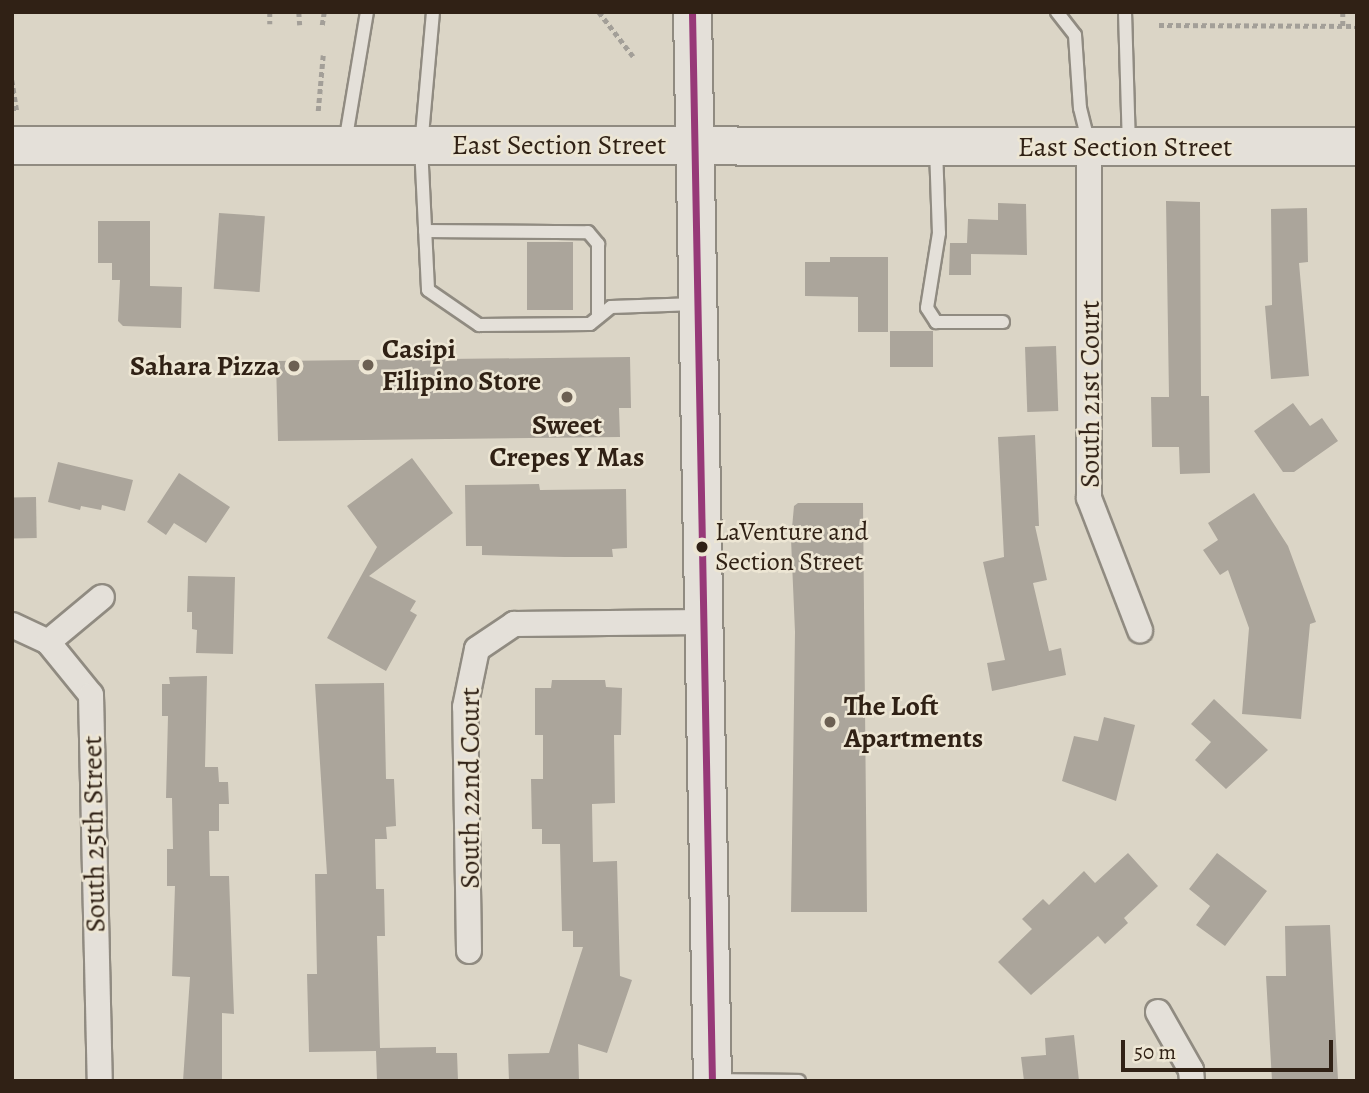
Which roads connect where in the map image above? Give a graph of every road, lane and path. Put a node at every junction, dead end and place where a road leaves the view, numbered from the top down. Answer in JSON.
{"nodes":[{"id":1,"x":270,"y":12,"type":"edge"},
{"id":2,"x":299,"y":12,"type":"edge"},
{"id":3,"x":324,"y":12,"type":"edge"},
{"id":4,"x":366,"y":12,"type":"edge"},
{"id":5,"x":433,"y":12,"type":"edge"},
{"id":6,"x":599,"y":12,"type":"edge"},
{"id":7,"x":692,"y":12,"type":"edge"},
{"id":8,"x":1057,"y":12,"type":"edge"},
{"id":9,"x":1125,"y":12,"type":"edge"},
{"id":10,"x":1343,"y":12,"type":"edge"},
{"id":11,"x":270,"y":24,"type":"dead end"},
{"id":12,"x":300,"y":25,"type":"dead end"},
{"id":13,"x":322,"y":25,"type":"dead end"},
{"id":14,"x":1158,"y":25,"type":"dead end"},
{"id":15,"x":1343,"y":26,"type":"junction"},
{"id":16,"x":1357,"y":26,"type":"edge"},
{"id":17,"x":323,"y":55,"type":"dead end"},
{"id":18,"x":633,"y":56,"type":"dead end"},
{"id":19,"x":12,"y":80,"type":"edge"},
{"id":20,"x":318,"y":111,"type":"dead end"},
{"id":21,"x":15,"y":129,"type":"edge"},
{"id":22,"x":693,"y":145,"type":"junction"},
{"id":23,"x":345,"y":146,"type":"junction"},
{"id":24,"x":421,"y":146,"type":"junction"},
{"id":25,"x":1357,"y":146,"type":"edge"},
{"id":26,"x":936,"y":147,"type":"junction"},
{"id":27,"x":1089,"y":147,"type":"junction"},
{"id":28,"x":1129,"y":147,"type":"junction"},
{"id":29,"x":425,"y":231,"type":"junction"},
{"id":30,"x":697,"y":304,"type":"junction"},
{"id":31,"x":598,"y":317,"type":"junction"},
{"id":32,"x":1003,"y":322,"type":"dead end"},
{"id":33,"x":102,"y":597,"type":"dead end"},
{"id":34,"x":703,"y":622,"type":"junction"},
{"id":35,"x":12,"y":625,"type":"edge"},
{"id":36,"x":1140,"y":630,"type":"dead end"},
{"id":37,"x":48,"y":642,"type":"junction"},
{"id":38,"x":469,"y":951,"type":"dead end"},
{"id":39,"x":1157,"y":1012,"type":"dead end"},
{"id":40,"x":100,"y":1081,"type":"edge"},
{"id":41,"x":712,"y":1081,"type":"edge"},
{"id":42,"x":799,"y":1081,"type":"edge"},
{"id":43,"x":1192,"y":1081,"type":"edge"}],
"edges":[{"from":1,"to":11,"type":"path"},
{"from":2,"to":12,"type":"path"},
{"from":3,"to":13,"type":"path"},
{"from":4,"to":23,"type":"lane"},
{"from":5,"to":24,"type":"lane"},
{"from":6,"to":18,"type":"path"},
{"from":7,"to":22,"type":"street"},
{"from":8,"to":27,"type":"lane"},
{"from":9,"to":28,"type":"lane"},
{"from":10,"to":15,"type":"path"},
{"from":14,"to":15,"type":"path"},
{"from":15,"to":16,"type":"path"},
{"from":17,"to":20,"type":"path"},
{"from":19,"to":21,"type":"path"},
{"from":21,"to":23,"type":"street","name":"East Section Street"},
{"from":22,"to":24,"type":"street","name":"East Section Street"},
{"from":22,"to":26,"type":"street","name":"East Section Street"},
{"from":22,"to":30,"type":"street"},
{"from":23,"to":24,"type":"street","name":"East Section Street"},
{"from":24,"to":29,"type":"lane"},
{"from":25,"to":28,"type":"street","name":"East Section Street"},
{"from":26,"to":27,"type":"street","name":"East Section Street"},
{"from":26,"to":32,"type":"lane"},
{"from":27,"to":28,"type":"street","name":"East Section Street"},
{"from":27,"to":36,"type":"street","name":"South 21st Court"},
{"from":29,"to":31,"type":"lane"},
{"from":29,"to":31,"type":"lane"},
{"from":30,"to":31,"type":"lane"},
{"from":30,"to":34,"type":"street"},
{"from":33,"to":37,"type":"street"},
{"from":34,"to":38,"type":"street","name":"South 22nd Court"},
{"from":34,"to":41,"type":"street"},
{"from":35,"to":37,"type":"street","name":"South 25th Street"},
{"from":37,"to":40,"type":"street","name":"South 25th Street"},
{"from":39,"to":43,"type":"street"},
{"from":41,"to":42,"type":"lane"}]}
